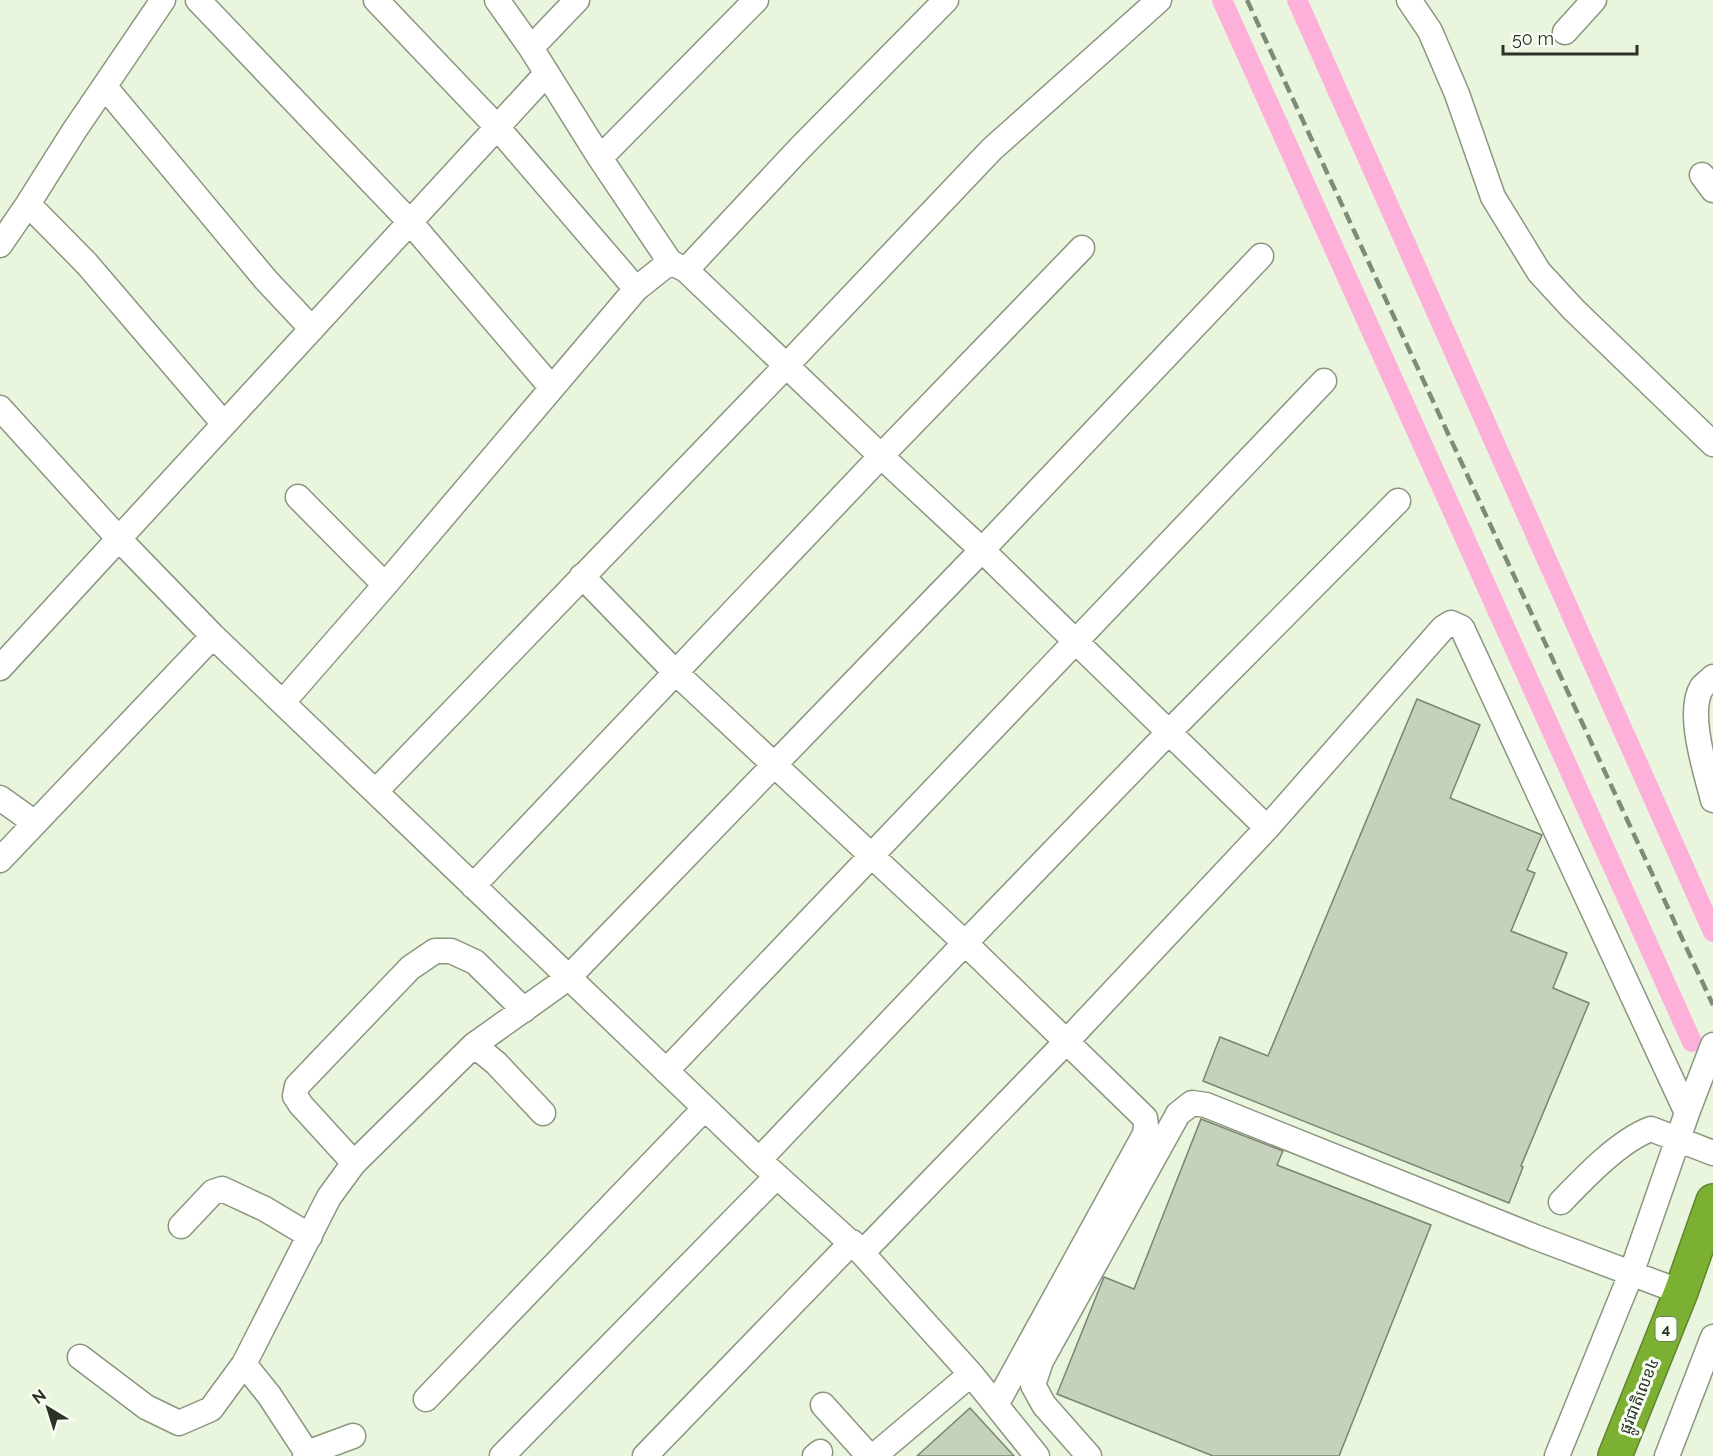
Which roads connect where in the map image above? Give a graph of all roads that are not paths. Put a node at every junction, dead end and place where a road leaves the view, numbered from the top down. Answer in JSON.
{"nodes":[{"id":1,"x":198,"y":0,"type":"edge"},
{"id":2,"x":376,"y":0,"type":"edge"},
{"id":3,"x":497,"y":0,"type":"edge"},
{"id":4,"x":577,"y":0,"type":"edge"},
{"id":5,"x":756,"y":0,"type":"edge"},
{"id":6,"x":946,"y":0,"type":"edge"},
{"id":7,"x":1159,"y":0,"type":"edge"},
{"id":8,"x":1408,"y":0,"type":"edge"},
{"id":9,"x":1594,"y":0,"type":"edge"},
{"id":10,"x":153,"y":4,"type":"edge"},
{"id":11,"x":1565,"y":32,"type":"dead end"},
{"id":12,"x":531,"y":48,"type":"junction"},
{"id":13,"x":546,"y":73,"type":"junction"},
{"id":14,"x":105,"y":87,"type":"junction"},
{"id":15,"x":497,"y":127,"type":"junction"},
{"id":16,"x":600,"y":158,"type":"junction"},
{"id":17,"x":28,"y":204,"type":"junction"},
{"id":18,"x":410,"y":222,"type":"junction"},
{"id":19,"x":0,"y":245,"type":"edge"},
{"id":20,"x":1082,"y":248,"type":"dead end"},
{"id":21,"x":1261,"y":256,"type":"dead end"},
{"id":22,"x":678,"y":266,"type":"junction"},
{"id":23,"x":636,"y":289,"type":"junction"},
{"id":24,"x":312,"y":329,"type":"junction"},
{"id":25,"x":786,"y":366,"type":"junction"},
{"id":26,"x":1324,"y":381,"type":"dead end"},
{"id":27,"x":551,"y":387,"type":"junction"},
{"id":28,"x":0,"y":408,"type":"edge"},
{"id":29,"x":224,"y":424,"type":"junction"},
{"id":30,"x":1713,"y":444,"type":"edge"},
{"id":31,"x":881,"y":456,"type":"junction"},
{"id":32,"x":298,"y":497,"type":"dead end"},
{"id":33,"x":1398,"y":501,"type":"dead end"},
{"id":34,"x":119,"y":539,"type":"junction"},
{"id":35,"x":982,"y":550,"type":"junction"},
{"id":36,"x":582,"y":576,"type":"junction"},
{"id":37,"x":385,"y":585,"type":"junction"},
{"id":38,"x":213,"y":636,"type":"junction"},
{"id":39,"x":1075,"y":642,"type":"junction"},
{"id":40,"x":0,"y":668,"type":"edge"},
{"id":41,"x":675,"y":672,"type":"junction"},
{"id":42,"x":1713,"y":677,"type":"edge"},
{"id":43,"x":283,"y":702,"type":"junction"},
{"id":44,"x":1169,"y":732,"type":"junction"},
{"id":45,"x":774,"y":766,"type":"junction"},
{"id":46,"x":376,"y":791,"type":"junction"},
{"id":47,"x":0,"y":798,"type":"edge"},
{"id":48,"x":1713,"y":800,"type":"edge"},
{"id":49,"x":34,"y":823,"type":"junction"},
{"id":50,"x":1267,"y":828,"type":"junction"},
{"id":51,"x":871,"y":855,"type":"junction"},
{"id":52,"x":0,"y":860,"type":"edge"},
{"id":53,"x":473,"y":886,"type":"junction"},
{"id":54,"x":965,"y":943,"type":"junction"},
{"id":55,"x":568,"y":978,"type":"junction"},
{"id":56,"x":524,"y":1010,"type":"junction"},
{"id":57,"x":1067,"y":1041,"type":"junction"},
{"id":58,"x":474,"y":1045,"type":"junction"},
{"id":59,"x":1713,"y":1045,"type":"edge"},
{"id":60,"x":666,"y":1071,"type":"junction"},
{"id":61,"x":705,"y":1108,"type":"junction"},
{"id":62,"x":543,"y":1113,"type":"dead end"},
{"id":63,"x":1687,"y":1113,"type":"junction"},
{"id":64,"x":1678,"y":1139,"type":"junction"},
{"id":65,"x":1713,"y":1153,"type":"edge"},
{"id":66,"x":759,"y":1160,"type":"junction"},
{"id":67,"x":354,"y":1163,"type":"junction"},
{"id":68,"x":777,"y":1176,"type":"junction"},
{"id":69,"x":1561,"y":1202,"type":"dead end"},
{"id":70,"x":1710,"y":1215,"type":"edge"},
{"id":71,"x":181,"y":1226,"type":"dead end"},
{"id":72,"x":310,"y":1236,"type":"junction"},
{"id":73,"x":857,"y":1247,"type":"junction"},
{"id":74,"x":1631,"y":1274,"type":"junction"},
{"id":75,"x":1681,"y":1292,"type":"junction"},
{"id":76,"x":1713,"y":1337,"type":"edge"},
{"id":77,"x":80,"y":1357,"type":"dead end"},
{"id":78,"x":244,"y":1364,"type":"junction"},
{"id":79,"x":971,"y":1374,"type":"junction"},
{"id":80,"x":426,"y":1399,"type":"dead end"},
{"id":81,"x":823,"y":1405,"type":"dead end"},
{"id":82,"x":996,"y":1405,"type":"junction"},
{"id":83,"x":353,"y":1436,"type":"dead end"},
{"id":84,"x":306,"y":1454,"type":"edge"},
{"id":85,"x":502,"y":1456,"type":"edge"},
{"id":86,"x":645,"y":1456,"type":"edge"},
{"id":87,"x":869,"y":1456,"type":"edge"},
{"id":88,"x":874,"y":1456,"type":"edge"},
{"id":89,"x":1036,"y":1456,"type":"edge"},
{"id":90,"x":1089,"y":1456,"type":"edge"},
{"id":91,"x":1557,"y":1456,"type":"edge"},
{"id":92,"x":1615,"y":1456,"type":"edge"},
{"id":93,"x":1667,"y":1456,"type":"edge"}],
"edges":[{"from":1,"to":18,"type":"street"},
{"from":2,"to":15,"type":"street"},
{"from":3,"to":12,"type":"street"},
{"from":4,"to":12,"type":"street"},
{"from":5,"to":16,"type":"street"},
{"from":6,"to":22,"type":"street"},
{"from":7,"to":25,"type":"street"},
{"from":8,"to":30,"type":"street"},
{"from":9,"to":11,"type":"street"},
{"from":10,"to":14,"type":"street"},
{"from":12,"to":13,"type":"street"},
{"from":13,"to":15,"type":"street"},
{"from":13,"to":16,"type":"street"},
{"from":14,"to":17,"type":"street"},
{"from":14,"to":24,"type":"street"},
{"from":15,"to":18,"type":"street"},
{"from":15,"to":23,"type":"street"},
{"from":16,"to":22,"type":"street"},
{"from":17,"to":19,"type":"street"},
{"from":17,"to":29,"type":"street"},
{"from":18,"to":24,"type":"street"},
{"from":18,"to":27,"type":"street"},
{"from":20,"to":31,"type":"street"},
{"from":21,"to":35,"type":"street"},
{"from":22,"to":23,"type":"street"},
{"from":22,"to":25,"type":"street"},
{"from":23,"to":27,"type":"street"},
{"from":24,"to":29,"type":"street"},
{"from":25,"to":31,"type":"street"},
{"from":25,"to":36,"type":"street"},
{"from":26,"to":39,"type":"street"},
{"from":27,"to":37,"type":"street"},
{"from":28,"to":34,"type":"street"},
{"from":29,"to":34,"type":"street"},
{"from":31,"to":35,"type":"street"},
{"from":31,"to":41,"type":"street"},
{"from":32,"to":37,"type":"street"},
{"from":33,"to":44,"type":"street"},
{"from":34,"to":38,"type":"street"},
{"from":34,"to":40,"type":"street"},
{"from":35,"to":39,"type":"street"},
{"from":35,"to":45,"type":"street"},
{"from":36,"to":41,"type":"street"},
{"from":36,"to":46,"type":"street"},
{"from":37,"to":43,"type":"street"},
{"from":38,"to":43,"type":"street"},
{"from":38,"to":49,"type":"street"},
{"from":39,"to":44,"type":"street"},
{"from":39,"to":51,"type":"street"},
{"from":41,"to":45,"type":"street"},
{"from":41,"to":53,"type":"street"},
{"from":42,"to":48,"type":"street"},
{"from":43,"to":46,"type":"street"},
{"from":44,"to":50,"type":"street"},
{"from":44,"to":54,"type":"street"},
{"from":45,"to":51,"type":"street"},
{"from":45,"to":55,"type":"street"},
{"from":46,"to":53,"type":"street"},
{"from":47,"to":49,"type":"street"},
{"from":49,"to":52,"type":"street"},
{"from":50,"to":57,"type":"street"},
{"from":50,"to":63,"type":"street"},
{"from":51,"to":54,"type":"street"},
{"from":51,"to":60,"type":"street"},
{"from":53,"to":55,"type":"street"},
{"from":54,"to":57,"type":"street"},
{"from":54,"to":66,"type":"street"},
{"from":55,"to":56,"type":"street"},
{"from":55,"to":60,"type":"street"},
{"from":56,"to":58,"type":"street"},
{"from":56,"to":67,"type":"street"},
{"from":57,"to":73,"type":"street"},
{"from":57,"to":82,"type":"street"},
{"from":58,"to":62,"type":"street"},
{"from":58,"to":67,"type":"street"},
{"from":59,"to":63,"type":"street"},
{"from":60,"to":61,"type":"street"},
{"from":61,"to":66,"type":"street"},
{"from":61,"to":80,"type":"street"},
{"from":63,"to":64,"type":"street"},
{"from":64,"to":65,"type":"street"},
{"from":64,"to":69,"type":"street"},
{"from":64,"to":74,"type":"street"},
{"from":66,"to":68,"type":"street"},
{"from":67,"to":72,"type":"street"},
{"from":68,"to":73,"type":"street"},
{"from":68,"to":85,"type":"street"},
{"from":70,"to":75,"type":"highway","name":"ផ្លូវជាតិលេខ៤","number":"4"},
{"from":71,"to":72,"type":"street"},
{"from":72,"to":78,"type":"street"},
{"from":73,"to":79,"type":"street"},
{"from":73,"to":86,"type":"street"},
{"from":74,"to":75,"type":"street"},
{"from":74,"to":90,"type":"street"},
{"from":74,"to":91,"type":"street"},
{"from":75,"to":92,"type":"highway","name":"ផ្លូវជាតិលេខ៤","number":"4"},
{"from":76,"to":93,"type":"street"},
{"from":77,"to":78,"type":"street"},
{"from":78,"to":84,"type":"street"},
{"from":79,"to":82,"type":"street"},
{"from":79,"to":88,"type":"street"},
{"from":81,"to":87,"type":"street"},
{"from":82,"to":89,"type":"street"},
{"from":83,"to":84,"type":"street"}]}
